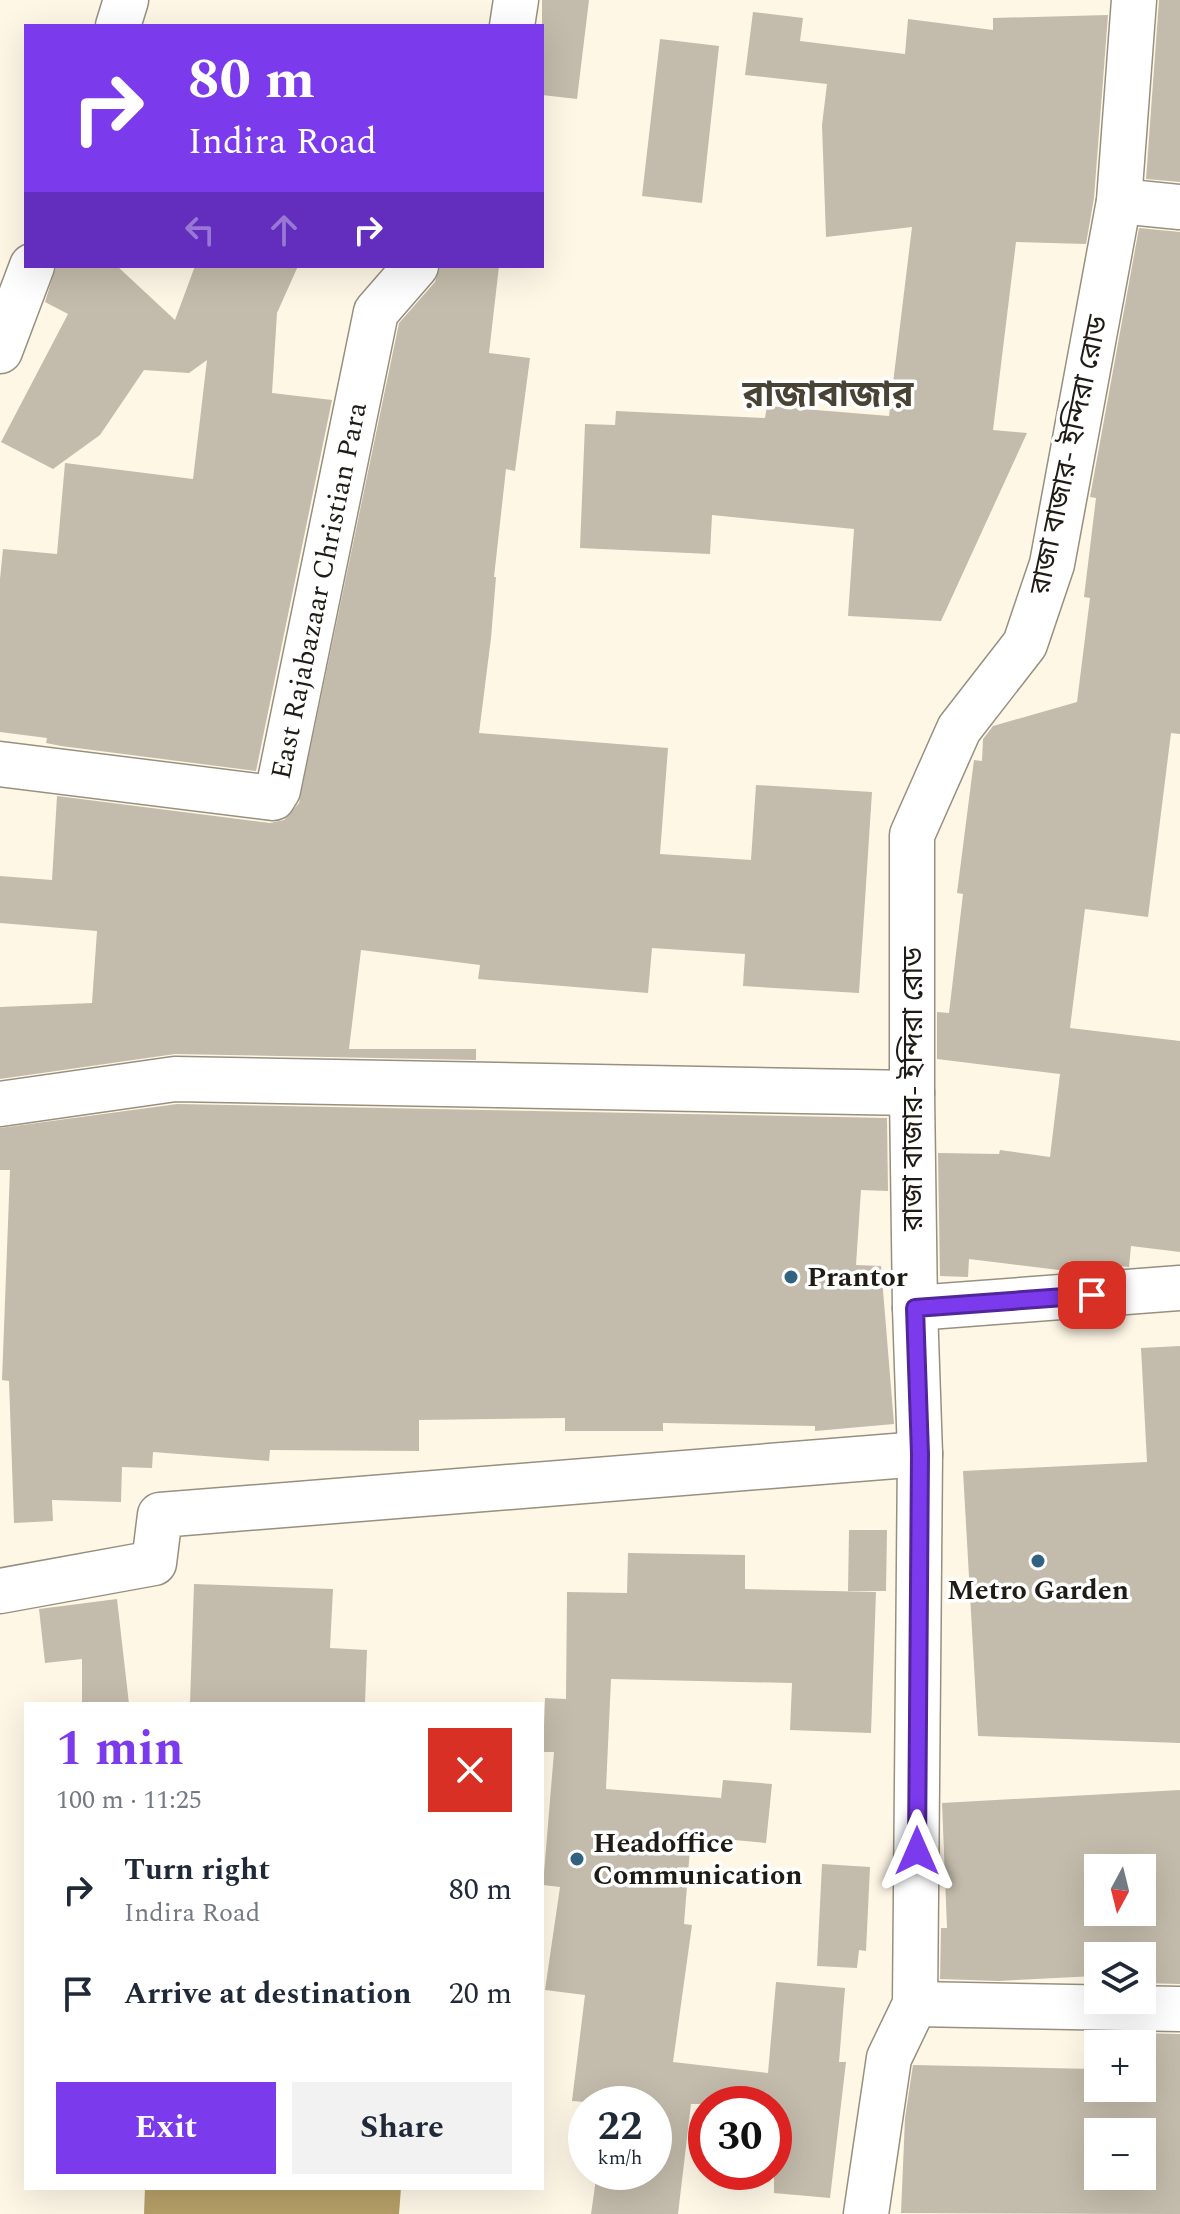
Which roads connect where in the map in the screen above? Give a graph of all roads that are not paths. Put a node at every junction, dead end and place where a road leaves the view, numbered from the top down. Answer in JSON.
{"nodes":[{"id":1,"x":126,"y":0,"type":"edge"},
{"id":2,"x":516,"y":0,"type":"edge"},
{"id":3,"x":1134,"y":0,"type":"edge"},
{"id":4,"x":119,"y":24,"type":"edge"},
{"id":5,"x":512,"y":24,"type":"edge"},
{"id":6,"x":1119,"y":201,"type":"junction"},
{"id":7,"x":1180,"y":207,"type":"edge"},
{"id":8,"x":31,"y":268,"type":"edge"},
{"id":9,"x":414,"y":268,"type":"edge"},
{"id":10,"x":0,"y":351,"type":"edge"},
{"id":11,"x":0,"y":764,"type":"edge"},
{"id":12,"x":912,"y":1093,"type":"junction"},
{"id":13,"x":0,"y":1104,"type":"edge"},
{"id":14,"x":1180,"y":1288,"type":"edge"},
{"id":15,"x":915,"y":1308,"type":"junction"},
{"id":16,"x":920,"y":1454,"type":"junction"},
{"id":17,"x":0,"y":1591,"type":"edge"},
{"id":18,"x":915,"y":2004,"type":"junction"},
{"id":19,"x":1180,"y":2009,"type":"edge"},
{"id":20,"x":866,"y":2214,"type":"edge"}],
"edges":[{"from":1,"to":4,"type":"street"},
{"from":2,"to":5,"type":"street"},
{"from":3,"to":6,"type":"street","name":"রাজা বাজার- ইন্দিরা রোড"},
{"from":6,"to":7,"type":"street"},
{"from":6,"to":12,"type":"street","name":"রাজা বাজার- ইন্দিরা রোড"},
{"from":8,"to":10,"type":"street"},
{"from":9,"to":11,"type":"street","name":"East Rajabazaar Christian Para"},
{"from":12,"to":13,"type":"street"},
{"from":12,"to":15,"type":"street","name":"রাজা বাজার- ইন্দিরা রোড"},
{"from":14,"to":15,"type":"street"},
{"from":15,"to":16,"type":"street","name":"রাজা বাজার- ইন্দিরা রোড"},
{"from":16,"to":17,"type":"street"},
{"from":16,"to":18,"type":"street","name":"রাজা বাজার- ইন্দিরা রোড"},
{"from":18,"to":19,"type":"street"},
{"from":18,"to":20,"type":"street","name":"রাজা বাজার- ইন্দিরা রোড"}]}
